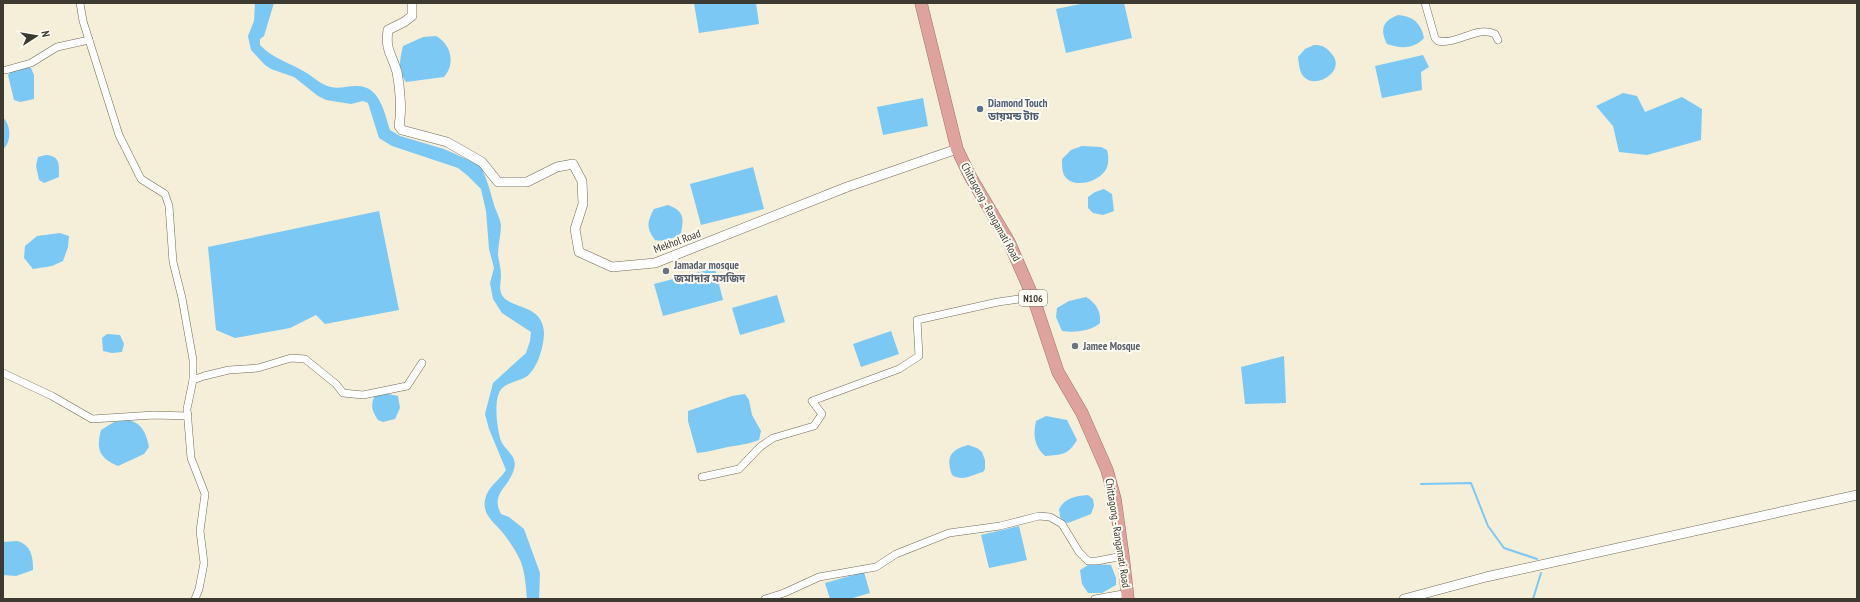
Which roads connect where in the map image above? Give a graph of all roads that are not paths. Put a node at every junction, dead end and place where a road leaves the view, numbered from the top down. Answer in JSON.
{"nodes":[{"id":1,"x":80,"y":3,"type":"edge"},
{"id":2,"x":412,"y":3,"type":"edge"},
{"id":3,"x":921,"y":3,"type":"edge"},
{"id":4,"x":1425,"y":3,"type":"edge"},
{"id":5,"x":89,"y":40,"type":"junction"},
{"id":6,"x":1498,"y":40,"type":"dead end"},
{"id":7,"x":6,"y":70,"type":"dead end"},
{"id":8,"x":956,"y":149,"type":"junction"},
{"id":9,"x":1033,"y":297,"type":"junction"},
{"id":10,"x":422,"y":363,"type":"dead end"},
{"id":11,"x":3,"y":373,"type":"edge"},
{"id":12,"x":193,"y":380,"type":"junction"},
{"id":13,"x":188,"y":416,"type":"junction"},
{"id":14,"x":702,"y":477,"type":"dead end"},
{"id":15,"x":1857,"y":495,"type":"edge"},
{"id":16,"x":1123,"y":556,"type":"junction"},
{"id":17,"x":1128,"y":596,"type":"edge"},
{"id":18,"x":195,"y":599,"type":"edge"},
{"id":19,"x":765,"y":599,"type":"edge"},
{"id":20,"x":1095,"y":599,"type":"edge"},
{"id":21,"x":1404,"y":599,"type":"edge"}],
"edges":[{"from":1,"to":5,"type":"street"},
{"from":2,"to":8,"type":"street","name":"Mekhol Road"},
{"from":3,"to":8,"type":"highway","name":"Chittagong - Rangamati Road","number":"N106"},
{"from":4,"to":6,"type":"street"},
{"from":5,"to":7,"type":"street"},
{"from":5,"to":12,"type":"street"},
{"from":8,"to":9,"type":"highway","name":"Chittagong - Rangamati Road","number":"N106"},
{"from":9,"to":14,"type":"street"},
{"from":9,"to":16,"type":"highway","name":"Chittagong - Rangamati Road","number":"N106"},
{"from":10,"to":12,"type":"street"},
{"from":11,"to":13,"type":"street"},
{"from":12,"to":13,"type":"street"},
{"from":13,"to":18,"type":"street"},
{"from":15,"to":21,"type":"street"},
{"from":16,"to":17,"type":"highway","name":"Chittagong - Rangamati Road","number":"N106"},
{"from":16,"to":19,"type":"street"},
{"from":17,"to":20,"type":"street"}]}
